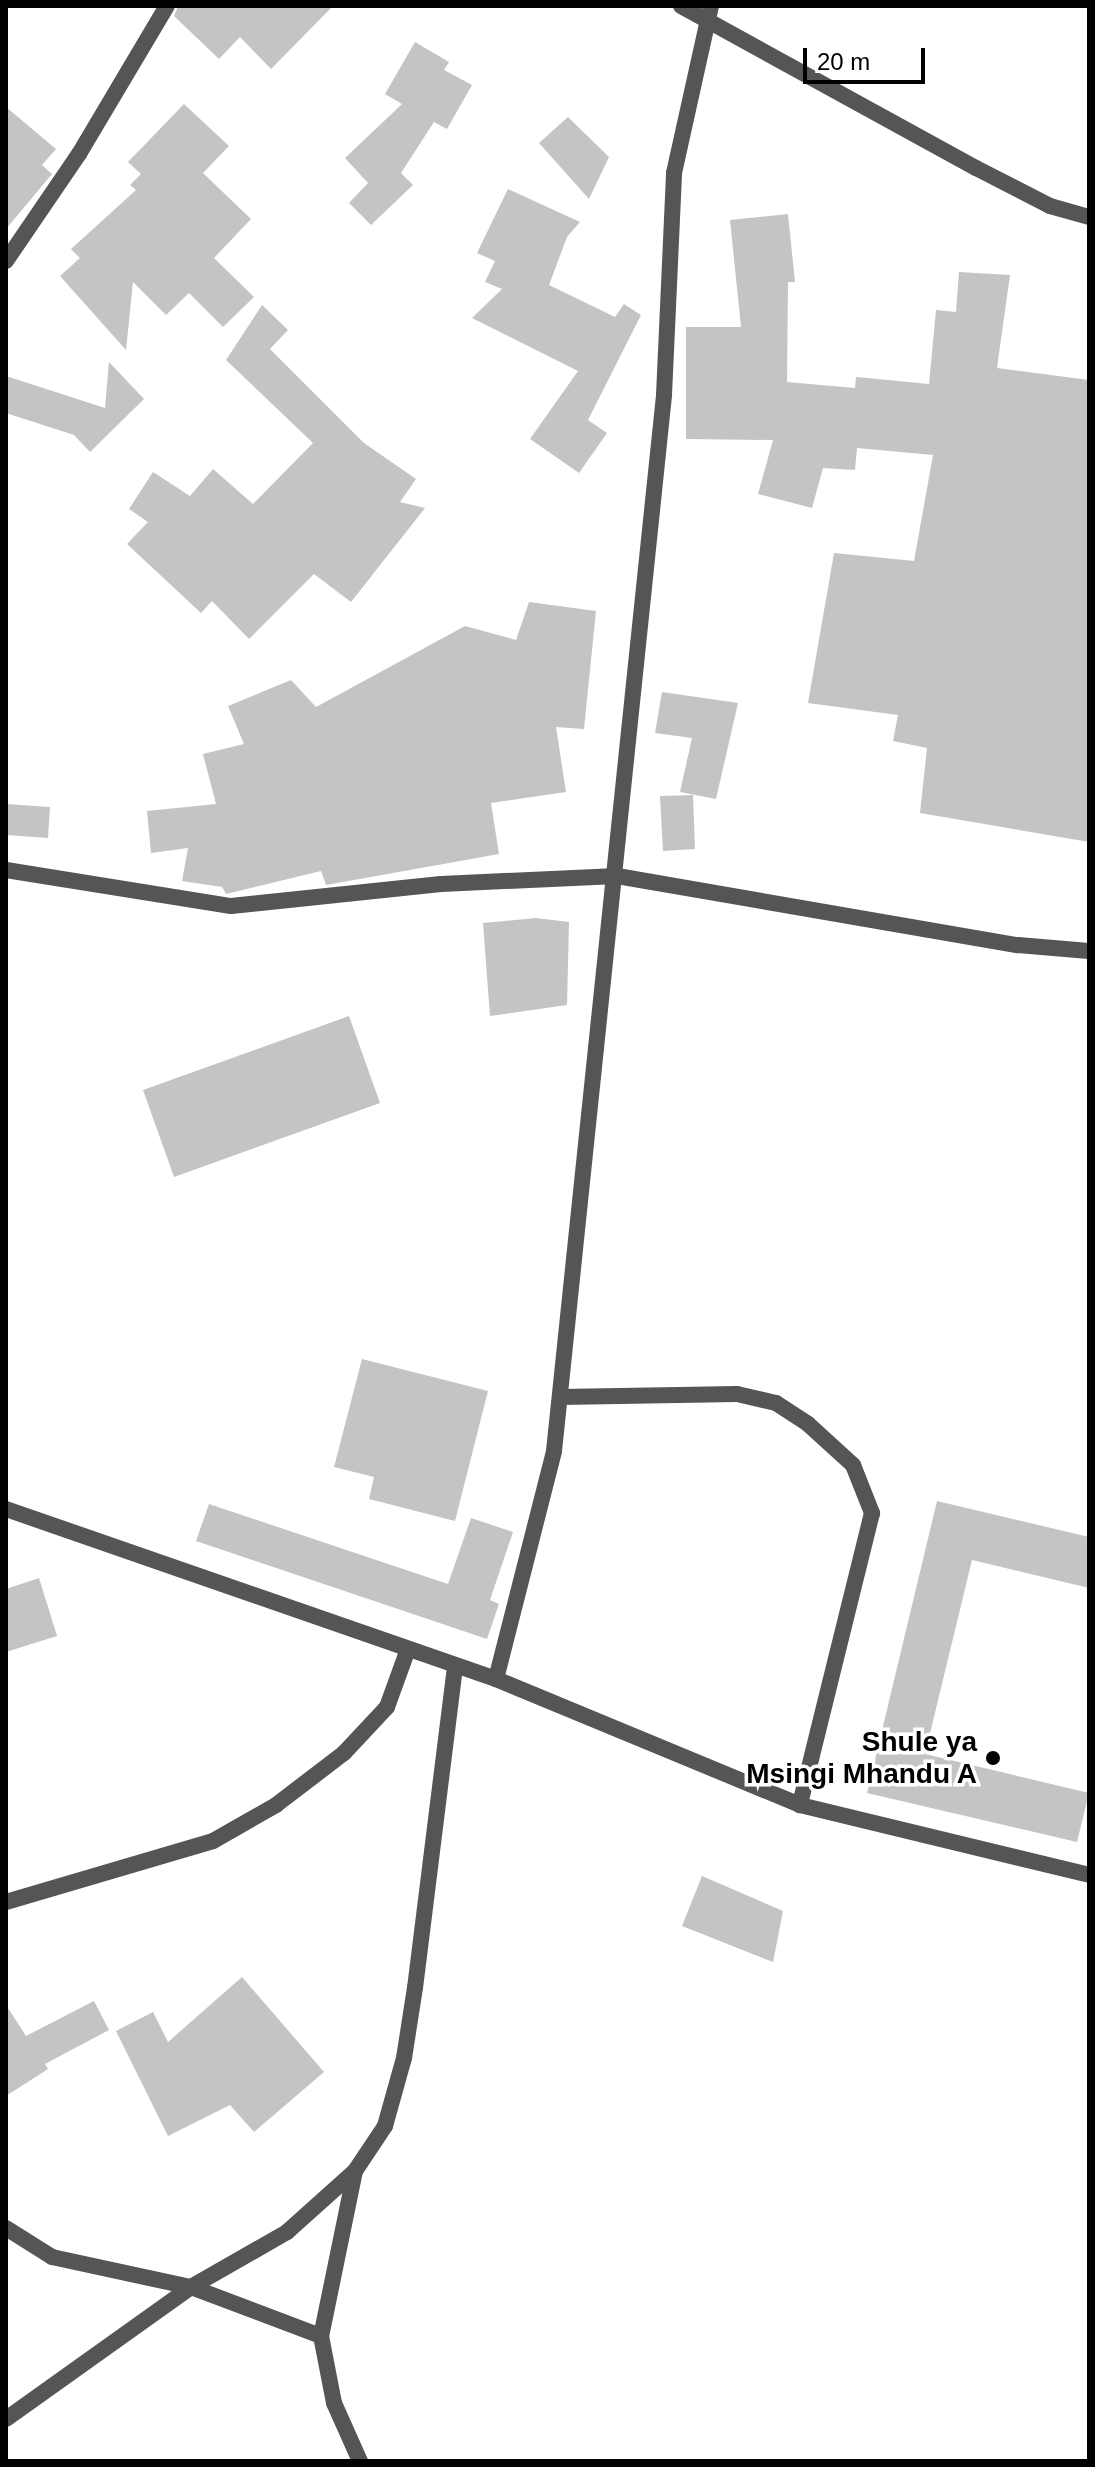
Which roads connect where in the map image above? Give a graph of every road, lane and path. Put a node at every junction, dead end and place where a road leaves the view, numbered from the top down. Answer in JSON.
{"nodes":[{"id":1,"x":167,"y":6,"type":"edge"},
{"id":2,"x":681,"y":6,"type":"edge"},
{"id":3,"x":710,"y":11,"type":"edge"},
{"id":4,"x":1089,"y":217,"type":"edge"},
{"id":5,"x":6,"y":261,"type":"edge"},
{"id":6,"x":6,"y":870,"type":"edge"},
{"id":7,"x":617,"y":876,"type":"junction"},
{"id":8,"x":1089,"y":951,"type":"edge"},
{"id":9,"x":560,"y":1397,"type":"junction"},
{"id":10,"x":6,"y":1509,"type":"edge"},
{"id":11,"x":408,"y":1649,"type":"junction"},
{"id":12,"x":455,"y":1665,"type":"junction"},
{"id":13,"x":496,"y":1679,"type":"junction"},
{"id":14,"x":800,"y":1805,"type":"junction"},
{"id":15,"x":1089,"y":1875,"type":"edge"},
{"id":16,"x":6,"y":1902,"type":"edge"},
{"id":17,"x":355,"y":2171,"type":"junction"},
{"id":18,"x":6,"y":2228,"type":"edge"},
{"id":19,"x":191,"y":2287,"type":"junction"},
{"id":20,"x":321,"y":2336,"type":"junction"},
{"id":21,"x":6,"y":2419,"type":"edge"},
{"id":22,"x":360,"y":2461,"type":"edge"}],
"edges":[{"from":1,"to":5,"type":"street"},
{"from":2,"to":3,"type":"street"},
{"from":3,"to":4,"type":"street"},
{"from":3,"to":7,"type":"street"},
{"from":6,"to":7,"type":"street"},
{"from":7,"to":8,"type":"street"},
{"from":7,"to":9,"type":"street"},
{"from":9,"to":13,"type":"street"},
{"from":9,"to":14,"type":"street"},
{"from":10,"to":11,"type":"street"},
{"from":11,"to":12,"type":"street"},
{"from":11,"to":16,"type":"street"},
{"from":12,"to":13,"type":"street"},
{"from":12,"to":17,"type":"street"},
{"from":13,"to":14,"type":"street"},
{"from":14,"to":15,"type":"street"},
{"from":17,"to":19,"type":"street"},
{"from":17,"to":20,"type":"street"},
{"from":18,"to":19,"type":"street"},
{"from":19,"to":20,"type":"street"},
{"from":19,"to":21,"type":"street"},
{"from":20,"to":22,"type":"street"}]}
